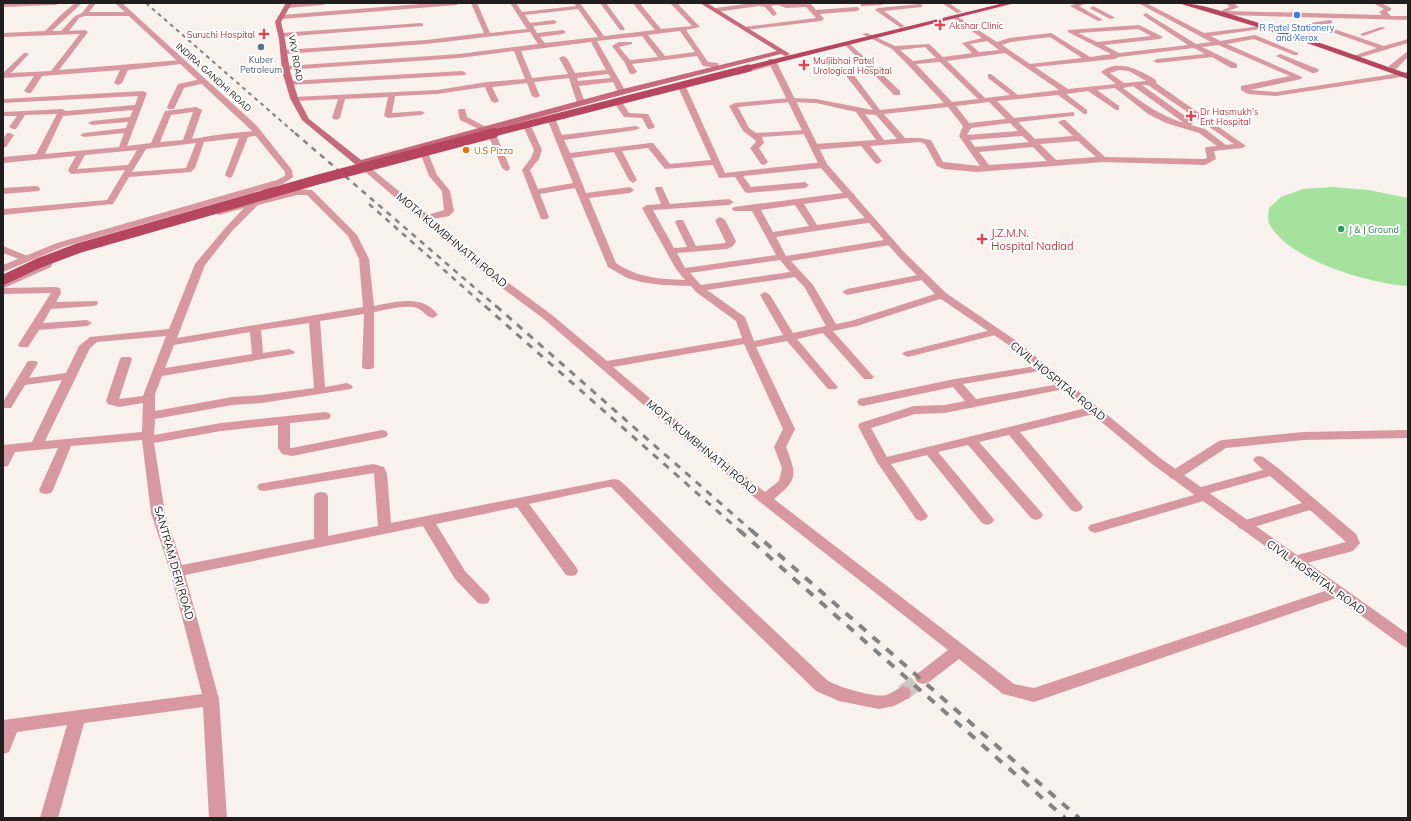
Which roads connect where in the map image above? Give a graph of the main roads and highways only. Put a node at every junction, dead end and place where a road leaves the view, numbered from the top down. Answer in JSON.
{"nodes":[{"id":1,"x":703,"y":3,"type":"edge"},
{"id":2,"x":993,"y":3,"type":"edge"},
{"id":3,"x":1012,"y":3,"type":"edge"},
{"id":4,"x":1181,"y":3,"type":"edge"},
{"id":5,"x":1190,"y":3,"type":"edge"},
{"id":6,"x":288,"y":4,"type":"edge"},
{"id":7,"x":957,"y":14,"type":"junction"},
{"id":8,"x":1265,"y":27,"type":"junction"},
{"id":9,"x":868,"y":36,"type":"junction"},
{"id":10,"x":786,"y":54,"type":"junction"},
{"id":11,"x":1406,"y":75,"type":"edge"},
{"id":12,"x":3,"y":274,"type":"edge"},
{"id":13,"x":3,"y":280,"type":"edge"}],
"edges":[{"from":1,"to":10,"type":"main road"},
{"from":2,"to":7,"type":"main road"},
{"from":3,"to":7,"type":"main road"},
{"from":4,"to":8,"type":"main road"},
{"from":5,"to":8,"type":"main road"},
{"from":6,"to":10,"type":"main road","name":"VKV ROAD"},
{"from":7,"to":9,"type":"main road"},
{"from":7,"to":9,"type":"main road"},
{"from":8,"to":11,"type":"main road"},
{"from":8,"to":11,"type":"main road"},
{"from":9,"to":10,"type":"main road"},
{"from":9,"to":10,"type":"main road"},
{"from":10,"to":12,"type":"main road","bridge":true},
{"from":10,"to":13,"type":"main road","bridge":true}]}
